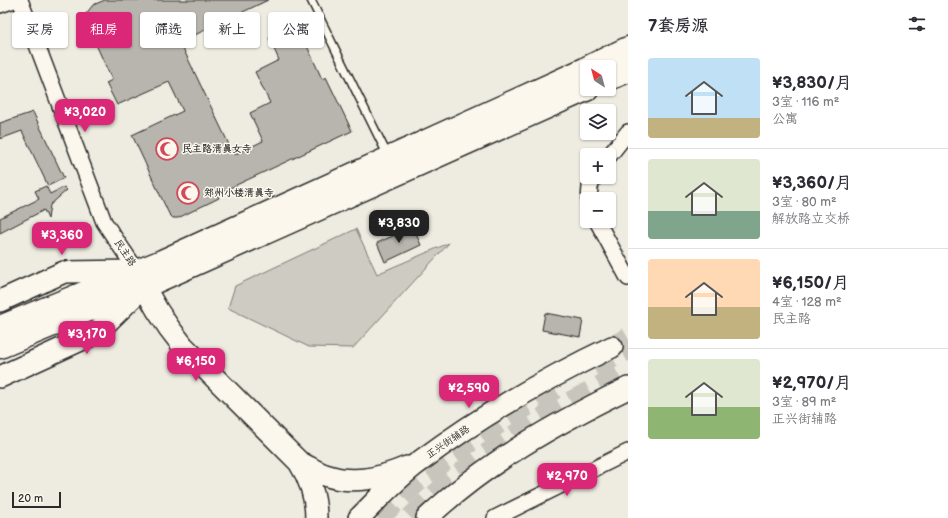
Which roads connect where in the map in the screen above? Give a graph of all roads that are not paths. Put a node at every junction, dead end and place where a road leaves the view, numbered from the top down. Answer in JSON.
{"nodes":[{"id":1,"x":14,"y":0,"type":"edge"},
{"id":2,"x":20,"y":0,"type":"edge"},
{"id":3,"x":311,"y":0,"type":"edge"},
{"id":4,"x":0,"y":5,"type":"edge"},
{"id":5,"x":628,"y":48,"type":"edge"},
{"id":6,"x":603,"y":60,"type":"edge"},
{"id":7,"x":580,"y":71,"type":"edge"},
{"id":8,"x":628,"y":71,"type":"edge"},
{"id":9,"x":616,"y":76,"type":"edge"},
{"id":10,"x":580,"y":92,"type":"edge"},
{"id":11,"x":628,"y":132,"type":"edge"},
{"id":12,"x":615,"y":148,"type":"edge"},
{"id":13,"x":389,"y":157,"type":"junction"},
{"id":14,"x":602,"y":228,"type":"edge"},
{"id":15,"x":628,"y":278,"type":"edge"},
{"id":16,"x":141,"y":279,"type":"junction"},
{"id":17,"x":0,"y":301,"type":"edge"},
{"id":18,"x":75,"y":305,"type":"junction"},
{"id":19,"x":0,"y":327,"type":"edge"},
{"id":20,"x":612,"y":346,"type":"tunnel mouth"},
{"id":21,"x":0,"y":347,"type":"edge"},
{"id":22,"x":0,"y":377,"type":"edge"},
{"id":23,"x":628,"y":388,"type":"edge"},
{"id":24,"x":628,"y":452,"type":"edge"},
{"id":25,"x":299,"y":462,"type":"junction"},
{"id":26,"x":418,"y":462,"type":"junction"},
{"id":27,"x":316,"y":518,"type":"edge"},
{"id":28,"x":359,"y":518,"type":"edge"},
{"id":29,"x":427,"y":518,"type":"edge"},
{"id":30,"x":495,"y":518,"type":"edge"}],
"edges":[{"from":1,"to":4,"type":"street"},
{"from":2,"to":16,"type":"street","name":"民主路"},
{"from":3,"to":13,"type":"lane"},
{"from":5,"to":6,"type":"main road"},
{"from":7,"to":13,"type":"main road"},
{"from":8,"to":9,"type":"main road"},
{"from":10,"to":16,"type":"main road"},
{"from":11,"to":12,"type":"street"},
{"from":13,"to":16,"type":"main road"},
{"from":14,"to":15,"type":"street"},
{"from":16,"to":17,"type":"street"},
{"from":16,"to":18,"type":"main road"},
{"from":16,"to":22,"type":"street"},
{"from":16,"to":25,"type":"street","name":"民主路"},
{"from":18,"to":19,"type":"main road"},
{"from":18,"to":21,"type":"main road"},
{"from":20,"to":26,"type":"street","name":"正兴街辅路"},
{"from":23,"to":29,"type":"street"},
{"from":24,"to":30,"type":"street"},
{"from":25,"to":26,"type":"street"},
{"from":25,"to":27,"type":"street"},
{"from":26,"to":28,"type":"street","name":"正兴街辅路"}]}
